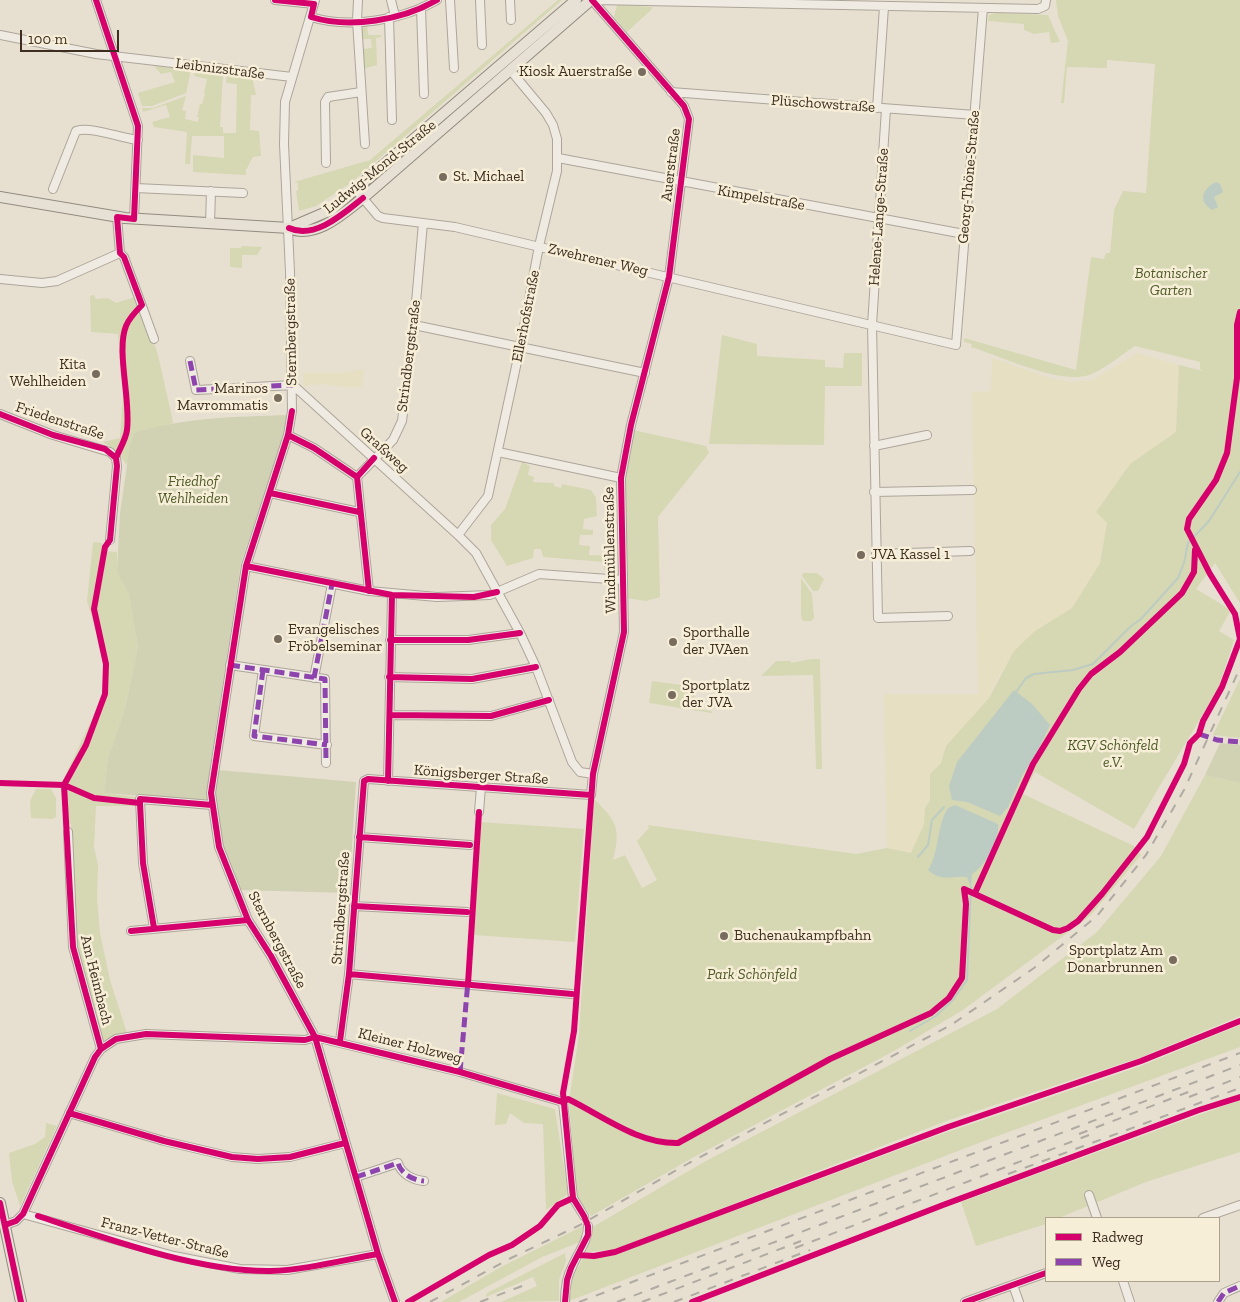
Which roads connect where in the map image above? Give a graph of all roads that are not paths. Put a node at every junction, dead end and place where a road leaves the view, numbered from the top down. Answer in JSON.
{"nodes":[{"id":1,"x":96,"y":0,"type":"edge"},
{"id":2,"x":275,"y":0,"type":"edge"},
{"id":3,"x":358,"y":0,"type":"edge"},
{"id":4,"x":391,"y":0,"type":"edge"},
{"id":5,"x":450,"y":0,"type":"edge"},
{"id":6,"x":480,"y":0,"type":"edge"},
{"id":7,"x":510,"y":0,"type":"edge"},
{"id":8,"x":576,"y":0,"type":"edge"},
{"id":9,"x":593,"y":0,"type":"edge"},
{"id":10,"x":435,"y":1,"type":"edge"},
{"id":11,"x":315,"y":2,"type":"edge"},
{"id":12,"x":947,"y":3,"type":"edge"},
{"id":13,"x":1045,"y":3,"type":"edge"},
{"id":14,"x":884,"y":7,"type":"junction"},
{"id":15,"x":421,"y":8,"type":"junction"},
{"id":16,"x":983,"y":8,"type":"junction"},
{"id":17,"x":311,"y":17,"type":"junction"},
{"id":18,"x":392,"y":17,"type":"junction"},
{"id":19,"x":511,"y":20,"type":"dead end"},
{"id":20,"x":357,"y":22,"type":"junction"},
{"id":21,"x":0,"y":36,"type":"edge"},
{"id":22,"x":482,"y":45,"type":"dead end"},
{"id":23,"x":114,"y":56,"type":"junction"},
{"id":24,"x":454,"y":68,"type":"dead end"},
{"id":25,"x":511,"y":71,"type":"junction"},
{"id":26,"x":292,"y":77,"type":"junction"},
{"id":27,"x":361,"y":92,"type":"junction"},
{"id":28,"x":671,"y":92,"type":"junction"},
{"id":29,"x":424,"y":94,"type":"dead end"},
{"id":30,"x":877,"y":108,"type":"junction"},
{"id":31,"x":886,"y":109,"type":"junction"},
{"id":32,"x":975,"y":115,"type":"junction"},
{"id":33,"x":392,"y":120,"type":"dead end"},
{"id":34,"x":138,"y":140,"type":"junction"},
{"id":35,"x":365,"y":144,"type":"dead end"},
{"id":36,"x":558,"y":158,"type":"junction"},
{"id":37,"x":326,"y":163,"type":"dead end"},
{"id":38,"x":682,"y":183,"type":"junction"},
{"id":39,"x":136,"y":188,"type":"junction"},
{"id":40,"x":53,"y":190,"type":"dead end"},
{"id":41,"x":211,"y":191,"type":"junction"},
{"id":42,"x":243,"y":193,"type":"dead end"},
{"id":43,"x":360,"y":194,"type":"junction"},
{"id":44,"x":0,"y":197,"type":"edge"},
{"id":45,"x":117,"y":217,"type":"junction"},
{"id":46,"x":134,"y":219,"type":"junction"},
{"id":47,"x":879,"y":219,"type":"junction"},
{"id":48,"x":423,"y":223,"type":"junction"},
{"id":49,"x":210,"y":224,"type":"junction"},
{"id":50,"x":289,"y":228,"type":"junction"},
{"id":51,"x":964,"y":234,"type":"junction"},
{"id":52,"x":539,"y":246,"type":"junction"},
{"id":53,"x":120,"y":253,"type":"junction"},
{"id":54,"x":669,"y":277,"type":"junction"},
{"id":55,"x":0,"y":279,"type":"edge"},
{"id":56,"x":414,"y":325,"type":"junction"},
{"id":57,"x":872,"y":325,"type":"junction"},
{"id":58,"x":154,"y":339,"type":"dead end"},
{"id":59,"x":956,"y":345,"type":"joint"},
{"id":60,"x":520,"y":348,"type":"junction"},
{"id":61,"x":190,"y":360,"type":"dead end"},
{"id":62,"x":645,"y":373,"type":"junction"},
{"id":63,"x":293,"y":385,"type":"junction"},
{"id":64,"x":0,"y":414,"type":"edge"},
{"id":65,"x":288,"y":435,"type":"junction"},
{"id":66,"x":927,"y":435,"type":"dead end"},
{"id":67,"x":874,"y":446,"type":"junction"},
{"id":68,"x":498,"y":452,"type":"junction"},
{"id":69,"x":374,"y":458,"type":"junction"},
{"id":70,"x":357,"y":477,"type":"junction"},
{"id":71,"x":621,"y":478,"type":"junction"},
{"id":72,"x":972,"y":490,"type":"dead end"},
{"id":73,"x":874,"y":492,"type":"junction"},
{"id":74,"x":270,"y":493,"type":"junction"},
{"id":75,"x":359,"y":512,"type":"junction"},
{"id":76,"x":458,"y":534,"type":"junction"},
{"id":77,"x":110,"y":540,"type":"dead end"},
{"id":78,"x":970,"y":551,"type":"dead end"},
{"id":79,"x":876,"y":554,"type":"junction"},
{"id":80,"x":246,"y":566,"type":"junction"},
{"id":81,"x":623,"y":580,"type":"junction"},
{"id":82,"x":332,"y":584,"type":"junction"},
{"id":83,"x":370,"y":592,"type":"junction"},
{"id":84,"x":497,"y":592,"type":"junction"},
{"id":85,"x":392,"y":595,"type":"junction"},
{"id":86,"x":948,"y":616,"type":"dead end"},
{"id":87,"x":520,"y":633,"type":"junction"},
{"id":88,"x":390,"y":640,"type":"junction"},
{"id":89,"x":230,"y":664,"type":"junction"},
{"id":90,"x":536,"y":667,"type":"junction"},
{"id":91,"x":263,"y":670,"type":"junction"},
{"id":92,"x":390,"y":677,"type":"junction"},
{"id":93,"x":314,"y":678,"type":"junction"},
{"id":94,"x":548,"y":700,"type":"junction"},
{"id":95,"x":390,"y":715,"type":"junction"},
{"id":96,"x":327,"y":744,"type":"junction"},
{"id":97,"x":326,"y":763,"type":"dead end"},
{"id":98,"x":593,"y":774,"type":"junction"},
{"id":99,"x":368,"y":779,"type":"joint"},
{"id":100,"x":388,"y":781,"type":"junction"},
{"id":101,"x":481,"y":787,"type":"junction"},
{"id":102,"x":592,"y":795,"type":"joint"},
{"id":103,"x":212,"y":804,"type":"junction"},
{"id":104,"x":478,"y":812,"type":"dead end"},
{"id":105,"x":68,"y":832,"type":"dead end"},
{"id":106,"x":359,"y":837,"type":"junction"},
{"id":107,"x":470,"y":845,"type":"dead end"},
{"id":108,"x":354,"y":906,"type":"junction"},
{"id":109,"x":467,"y":912,"type":"dead end"},
{"id":110,"x":248,"y":920,"type":"junction"},
{"id":111,"x":154,"y":928,"type":"junction"},
{"id":112,"x":132,"y":931,"type":"dead end"},
{"id":113,"x":349,"y":974,"type":"junction"},
{"id":114,"x":572,"y":994,"type":"dead end"},
{"id":115,"x":315,"y":1036,"type":"junction"},
{"id":116,"x":340,"y":1041,"type":"junction"},
{"id":117,"x":101,"y":1049,"type":"junction"},
{"id":118,"x":68,"y":1113,"type":"junction"},
{"id":119,"x":345,"y":1143,"type":"junction"},
{"id":120,"x":356,"y":1177,"type":"junction"},
{"id":121,"x":424,"y":1181,"type":"dead end"},
{"id":122,"x":1089,"y":1195,"type":"dead end"},
{"id":123,"x":0,"y":1203,"type":"edge"},
{"id":124,"x":1240,"y":1205,"type":"edge"},
{"id":125,"x":23,"y":1214,"type":"junction"},
{"id":126,"x":584,"y":1216,"type":"dead end"},
{"id":127,"x":1097,"y":1217,"type":"edge"},
{"id":128,"x":1206,"y":1217,"type":"edge"},
{"id":129,"x":5,"y":1225,"type":"junction"},
{"id":130,"x":588,"y":1226,"type":"dead end"},
{"id":131,"x":378,"y":1254,"type":"junction"},
{"id":132,"x":1045,"y":1273,"type":"edge"},
{"id":133,"x":1123,"y":1282,"type":"edge"},
{"id":134,"x":1013,"y":1285,"type":"junction"},
{"id":135,"x":1240,"y":1286,"type":"edge"},
{"id":136,"x":21,"y":1302,"type":"edge"},
{"id":137,"x":395,"y":1302,"type":"edge"},
{"id":138,"x":566,"y":1302,"type":"edge"},
{"id":139,"x":964,"y":1302,"type":"edge"},
{"id":140,"x":1019,"y":1302,"type":"edge"},
{"id":141,"x":1130,"y":1302,"type":"edge"},
{"id":142,"x":1218,"y":1302,"type":"edge"}],
"edges":[{"from":1,"to":23,"type":"street"},
{"from":2,"to":11,"type":"street"},
{"from":3,"to":20,"type":"street"},
{"from":4,"to":18,"type":"street"},
{"from":5,"to":24,"type":"street"},
{"from":6,"to":22,"type":"street"},
{"from":7,"to":19,"type":"street"},
{"from":8,"to":43,"type":"main road","name":"Ludwig-Mond-Straße"},
{"from":9,"to":14,"type":"street"},
{"from":9,"to":25,"type":"main road","name":"Ludwig-Mond-Straße"},
{"from":9,"to":28,"type":"street","name":"Auerstraße"},
{"from":10,"to":15,"type":"street"},
{"from":11,"to":17,"type":"street","name":"Sternbergstraße"},
{"from":12,"to":14,"type":"street"},
{"from":12,"to":16,"type":"street"},
{"from":13,"to":16,"type":"street"},
{"from":14,"to":30,"type":"street"},
{"from":15,"to":18,"type":"street"},
{"from":15,"to":29,"type":"street"},
{"from":16,"to":32,"type":"street","name":"Georg-Thöne-Straße"},
{"from":17,"to":20,"type":"street"},
{"from":17,"to":26,"type":"street","name":"Sternbergstraße"},
{"from":18,"to":20,"type":"street"},
{"from":18,"to":33,"type":"street"},
{"from":20,"to":27,"type":"street"},
{"from":21,"to":23,"type":"street","name":"Leibnizstraße"},
{"from":23,"to":26,"type":"street","name":"Leibnizstraße"},
{"from":23,"to":34,"type":"street"},
{"from":25,"to":36,"type":"street","name":"Ellerhofstraße"},
{"from":25,"to":43,"type":"main road","name":"Ludwig-Mond-Straße"},
{"from":26,"to":50,"type":"street","name":"Sternbergstraße"},
{"from":27,"to":35,"type":"street"},
{"from":27,"to":37,"type":"street"},
{"from":28,"to":30,"type":"street","name":"Plüschowstraße"},
{"from":28,"to":38,"type":"street","name":"Auerstraße"},
{"from":30,"to":31,"type":"street","name":"Plüschowstraße"},
{"from":31,"to":32,"type":"street","name":"Plüschowstraße"},
{"from":31,"to":47,"type":"street","name":"Helene-Lange-Straße"},
{"from":32,"to":51,"type":"street","name":"Georg-Thöne-Straße"},
{"from":34,"to":39,"type":"street"},
{"from":34,"to":40,"type":"street"},
{"from":36,"to":38,"type":"street","name":"Kimpelstraße"},
{"from":36,"to":52,"type":"street","name":"Ellerhofstraße"},
{"from":38,"to":47,"type":"street","name":"Kimpelstraße"},
{"from":38,"to":54,"type":"street","name":"Auerstraße"},
{"from":39,"to":41,"type":"street"},
{"from":39,"to":46,"type":"street"},
{"from":41,"to":42,"type":"street"},
{"from":41,"to":49,"type":"street"},
{"from":43,"to":48,"type":"street","name":"Zwehrener Weg"},
{"from":43,"to":50,"type":"main road","name":"Ludwig-Mond-Straße"},
{"from":44,"to":45,"type":"main road","name":"Ludwig-Mond-Straße"},
{"from":45,"to":46,"type":"main road","name":"Ludwig-Mond-Straße"},
{"from":45,"to":53,"type":"street"},
{"from":46,"to":49,"type":"main road","name":"Ludwig-Mond-Straße"},
{"from":47,"to":51,"type":"street","name":"Kimpelstraße"},
{"from":47,"to":57,"type":"street","name":"Helene-Lange-Straße"},
{"from":48,"to":52,"type":"street","name":"Zwehrener Weg"},
{"from":48,"to":56,"type":"street","name":"Strindbergstraße"},
{"from":49,"to":50,"type":"main road","name":"Ludwig-Mond-Straße"},
{"from":50,"to":63,"type":"street","name":"Sternbergstraße"},
{"from":51,"to":59,"type":"street","name":"Georg-Thöne-Straße"},
{"from":52,"to":54,"type":"street","name":"Zwehrener Weg"},
{"from":52,"to":60,"type":"street","name":"Ellerhofstraße"},
{"from":53,"to":55,"type":"street"},
{"from":53,"to":58,"type":"street"},
{"from":54,"to":57,"type":"street","name":"Zwehrener Weg"},
{"from":54,"to":62,"type":"street","name":"Windmühlenstraße"},
{"from":56,"to":60,"type":"street"},
{"from":56,"to":69,"type":"street","name":"Strindbergstraße"},
{"from":57,"to":59,"type":"street","name":"Zwehrener Weg"},
{"from":57,"to":67,"type":"street","name":"Helene-Lange-Straße"},
{"from":60,"to":62,"type":"street"},
{"from":60,"to":68,"type":"street","name":"Ellerhofstraße"},
{"from":61,"to":63,"type":"street"},
{"from":62,"to":71,"type":"street","name":"Windmühlenstraße"},
{"from":63,"to":65,"type":"street","name":"Sternbergstraße"},
{"from":63,"to":69,"type":"street","name":"Graßweg"},
{"from":64,"to":77,"type":"street","name":"Friedenstraße"},
{"from":65,"to":70,"type":"street"},
{"from":65,"to":74,"type":"street","name":"Sternbergstraße"},
{"from":66,"to":67,"type":"street"},
{"from":67,"to":73,"type":"street","name":"Helene-Lange-Straße"},
{"from":68,"to":71,"type":"street"},
{"from":68,"to":76,"type":"street","name":"Ellerhofstraße"},
{"from":69,"to":70,"type":"street","name":"Strindbergstraße"},
{"from":69,"to":76,"type":"street","name":"Graßweg"},
{"from":70,"to":75,"type":"street"},
{"from":71,"to":81,"type":"street","name":"Windmühlenstraße"},
{"from":72,"to":73,"type":"street"},
{"from":73,"to":79,"type":"street","name":"Helene-Lange-Straße"},
{"from":74,"to":75,"type":"street"},
{"from":74,"to":80,"type":"street","name":"Sternbergstraße"},
{"from":75,"to":83,"type":"street"},
{"from":76,"to":84,"type":"street","name":"Graßweg"},
{"from":78,"to":79,"type":"street"},
{"from":79,"to":86,"type":"street","name":"Helene-Lange-Straße"},
{"from":80,"to":82,"type":"street"},
{"from":80,"to":89,"type":"street","name":"Sternbergstraße"},
{"from":81,"to":84,"type":"street"},
{"from":81,"to":98,"type":"street","name":"Windmühlenstraße"},
{"from":82,"to":83,"type":"street"},
{"from":82,"to":93,"type":"street"},
{"from":83,"to":85,"type":"street"},
{"from":84,"to":85,"type":"street"},
{"from":84,"to":87,"type":"street","name":"Graßweg"},
{"from":85,"to":88,"type":"street"},
{"from":87,"to":88,"type":"street"},
{"from":87,"to":90,"type":"street","name":"Graßweg"},
{"from":88,"to":92,"type":"street"},
{"from":89,"to":91,"type":"street"},
{"from":89,"to":103,"type":"street","name":"Sternbergstraße"},
{"from":90,"to":92,"type":"street"},
{"from":90,"to":94,"type":"street","name":"Graßweg"},
{"from":91,"to":93,"type":"street"},
{"from":91,"to":96,"type":"street"},
{"from":92,"to":95,"type":"street"},
{"from":93,"to":96,"type":"street"},
{"from":94,"to":95,"type":"street"},
{"from":94,"to":98,"type":"street","name":"Graßweg"},
{"from":95,"to":100,"type":"street"},
{"from":96,"to":97,"type":"street"},
{"from":98,"to":102,"type":"street","name":"Windmühlenstraße"},
{"from":99,"to":100,"type":"street","name":"Königsberger Straße"},
{"from":99,"to":106,"type":"street","name":"Strindbergstraße"},
{"from":100,"to":101,"type":"street","name":"Königsberger Straße"},
{"from":101,"to":102,"type":"street","name":"Königsberger Straße"},
{"from":101,"to":104,"type":"street"},
{"from":103,"to":110,"type":"street","name":"Sternbergstraße"},
{"from":103,"to":111,"type":"street"},
{"from":105,"to":117,"type":"street","name":"Am Heimbach"},
{"from":106,"to":107,"type":"street"},
{"from":106,"to":108,"type":"street","name":"Strindbergstraße"},
{"from":108,"to":109,"type":"street"},
{"from":108,"to":113,"type":"street","name":"Strindbergstraße"},
{"from":110,"to":111,"type":"street"},
{"from":110,"to":115,"type":"street","name":"Sternbergstraße"},
{"from":111,"to":112,"type":"street"},
{"from":113,"to":114,"type":"street"},
{"from":113,"to":116,"type":"street","name":"Strindbergstraße"},
{"from":115,"to":116,"type":"street","name":"Kleiner Holzweg"},
{"from":115,"to":117,"type":"street","name":"Kleiner Holzweg"},
{"from":115,"to":119,"type":"street","name":"Sternbergstraße"},
{"from":116,"to":126,"type":"street","name":"Kleiner Holzweg"},
{"from":117,"to":118,"type":"street","name":"Am Heimbach"},
{"from":118,"to":119,"type":"street"},
{"from":118,"to":125,"type":"street","name":"Am Heimbach"},
{"from":119,"to":120,"type":"street","name":"Sternbergstraße"},
{"from":120,"to":121,"type":"street"},
{"from":120,"to":131,"type":"street","name":"Sternbergstraße"},
{"from":122,"to":127,"type":"street"},
{"from":123,"to":129,"type":"main road"},
{"from":124,"to":128,"type":"street"},
{"from":125,"to":129,"type":"street"},
{"from":125,"to":131,"type":"street","name":"Franz-Vetter-Straße"},
{"from":129,"to":136,"type":"main road"},
{"from":130,"to":138,"type":"street"},
{"from":131,"to":137,"type":"street","name":"Sternbergstraße"},
{"from":132,"to":134,"type":"street"},
{"from":133,"to":141,"type":"street"},
{"from":134,"to":139,"type":"street"},
{"from":134,"to":140,"type":"street"},
{"from":135,"to":142,"type":"street"}]}
